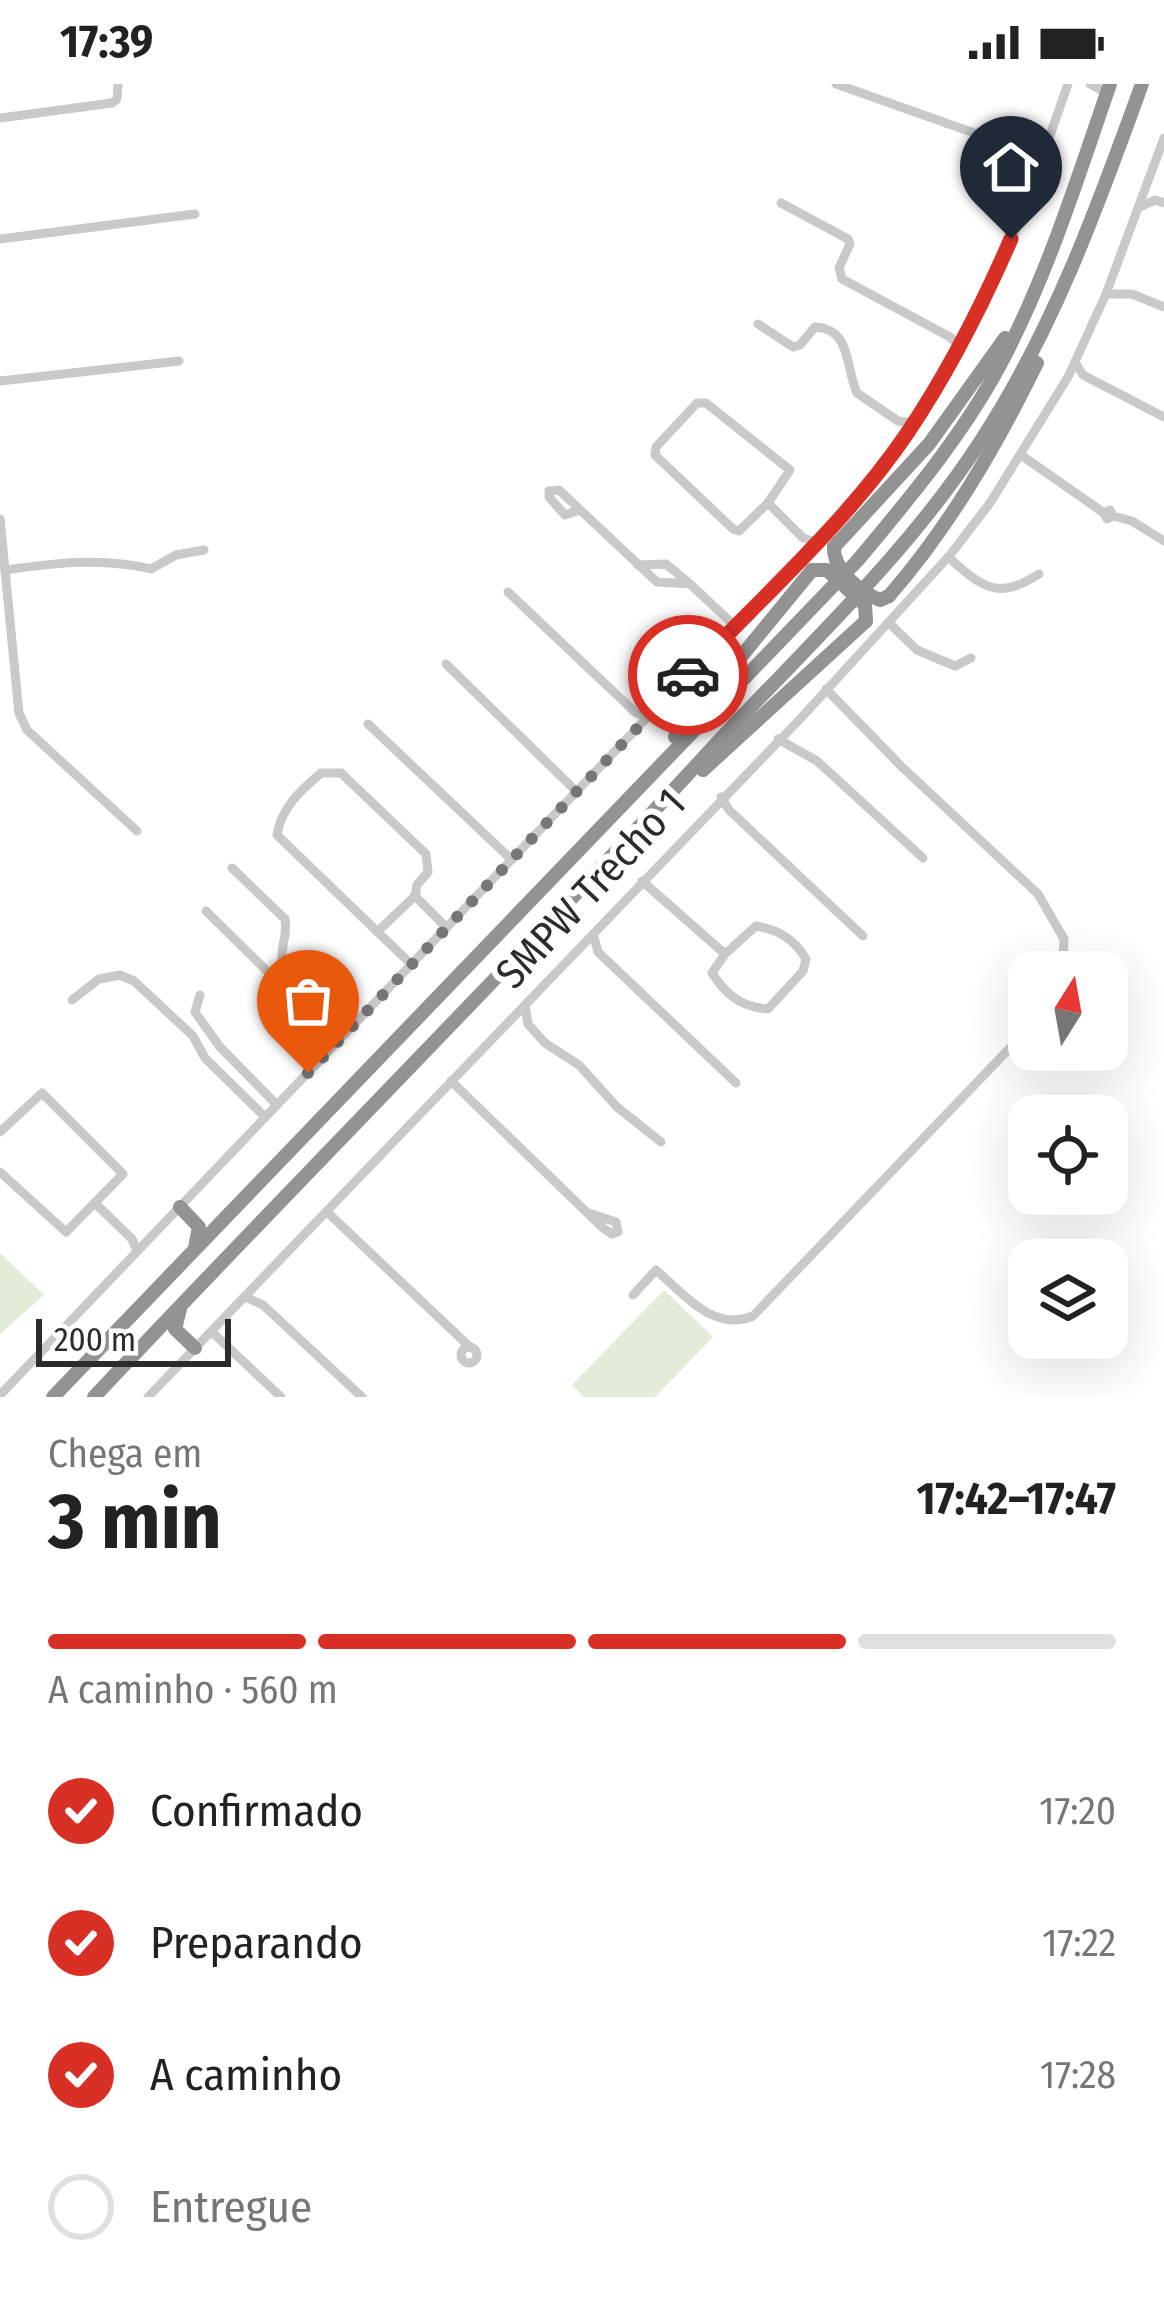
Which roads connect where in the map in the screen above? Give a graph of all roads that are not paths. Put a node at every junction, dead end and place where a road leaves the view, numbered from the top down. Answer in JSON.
{"nodes":[{"id":1,"x":118,"y":84,"type":"edge"},
{"id":2,"x":836,"y":84,"type":"edge"},
{"id":3,"x":1068,"y":84,"type":"edge"},
{"id":4,"x":1090,"y":84,"type":"edge"},
{"id":5,"x":1142,"y":84,"type":"edge"},
{"id":6,"x":1109,"y":88,"type":"edge"},
{"id":7,"x":0,"y":118,"type":"edge"},
{"id":8,"x":1164,"y":138,"type":"edge"},
{"id":9,"x":1042,"y":157,"type":"junction"},
{"id":10,"x":1148,"y":180,"type":"junction"},
{"id":11,"x":1159,"y":201,"type":"edge"},
{"id":12,"x":781,"y":203,"type":"dead end"},
{"id":13,"x":1138,"y":208,"type":"junction"},
{"id":14,"x":195,"y":214,"type":"dead end"},
{"id":15,"x":0,"y":239,"type":"edge"},
{"id":16,"x":1114,"y":273,"type":"junction"},
{"id":17,"x":1106,"y":294,"type":"junction"},
{"id":18,"x":1132,"y":294,"type":"junction"},
{"id":19,"x":1060,"y":296,"type":"junction"},
{"id":20,"x":1164,"y":308,"type":"edge"},
{"id":21,"x":1024,"y":316,"type":"junction"},
{"id":22,"x":758,"y":324,"type":"dead end"},
{"id":23,"x":963,"y":342,"type":"junction"},
{"id":24,"x":179,"y":362,"type":"dead end"},
{"id":25,"x":1075,"y":362,"type":"junction"},
{"id":26,"x":1083,"y":376,"type":"junction"},
{"id":27,"x":1068,"y":377,"type":"junction"},
{"id":28,"x":0,"y":381,"type":"edge"},
{"id":29,"x":1164,"y":417,"type":"edge"},
{"id":30,"x":898,"y":421,"type":"junction"},
{"id":31,"x":913,"y":423,"type":"junction"},
{"id":32,"x":906,"y":435,"type":"junction"},
{"id":33,"x":1021,"y":455,"type":"junction"},
{"id":34,"x":768,"y":503,"type":"junction"},
{"id":35,"x":580,"y":510,"type":"dead end"},
{"id":36,"x":0,"y":519,"type":"edge"},
{"id":37,"x":803,"y":538,"type":"junction"},
{"id":38,"x":816,"y":542,"type":"junction"},
{"id":39,"x":1164,"y":542,"type":"edge"},
{"id":40,"x":203,"y":550,"type":"dead end"},
{"id":41,"x":807,"y":552,"type":"junction"},
{"id":42,"x":948,"y":557,"type":"junction"},
{"id":43,"x":638,"y":565,"type":"junction"},
{"id":44,"x":5,"y":570,"type":"junction"},
{"id":45,"x":1039,"y":574,"type":"dead end"},
{"id":46,"x":690,"y":584,"type":"junction"},
{"id":47,"x":508,"y":592,"type":"dead end"},
{"id":48,"x":13,"y":621,"type":"junction"},
{"id":49,"x":0,"y":622,"type":"edge"},
{"id":50,"x":890,"y":624,"type":"junction"},
{"id":51,"x":735,"y":626,"type":"junction"},
{"id":52,"x":971,"y":658,"type":"dead end"},
{"id":53,"x":446,"y":664,"type":"dead end"},
{"id":54,"x":826,"y":689,"type":"junction"},
{"id":55,"x":636,"y":713,"type":"junction"},
{"id":56,"x":649,"y":717,"type":"junction"},
{"id":57,"x":800,"y":718,"type":"junction"},
{"id":58,"x":368,"y":724,"type":"dead end"},
{"id":59,"x":639,"y":727,"type":"junction"},
{"id":60,"x":778,"y":740,"type":"junction"},
{"id":61,"x":802,"y":750,"type":"junction"},
{"id":62,"x":635,"y":787,"type":"junction"},
{"id":63,"x":577,"y":792,"type":"junction"},
{"id":64,"x":718,"y":801,"type":"junction"},
{"id":65,"x":659,"y":808,"type":"junction"},
{"id":66,"x":137,"y":831,"type":"dead end"},
{"id":67,"x":923,"y":858,"type":"dead end"},
{"id":68,"x":512,"y":860,"type":"junction"},
{"id":69,"x":232,"y":868,"type":"dead end"},
{"id":70,"x":642,"y":881,"type":"junction"},
{"id":71,"x":415,"y":896,"type":"junction"},
{"id":72,"x":206,"y":911,"type":"dead end"},
{"id":73,"x":447,"y":928,"type":"junction"},
{"id":74,"x":377,"y":932,"type":"junction"},
{"id":75,"x":593,"y":934,"type":"junction"},
{"id":76,"x":863,"y":936,"type":"dead end"},
{"id":77,"x":580,"y":948,"type":"junction"},
{"id":78,"x":1063,"y":951,"type":"edge"},
{"id":79,"x":598,"y":952,"type":"junction"},
{"id":80,"x":725,"y":954,"type":"junction"},
{"id":81,"x":412,"y":964,"type":"junction"},
{"id":82,"x":200,"y":995,"type":"dead end"},
{"id":83,"x":73,"y":1000,"type":"dead end"},
{"id":84,"x":525,"y":1005,"type":"junction"},
{"id":85,"x":528,"y":1024,"type":"junction"},
{"id":86,"x":503,"y":1028,"type":"junction"},
{"id":87,"x":343,"y":1038,"type":"junction"},
{"id":88,"x":1008,"y":1050,"type":"edge"},
{"id":89,"x":452,"y":1081,"type":"junction"},
{"id":90,"x":736,"y":1083,"type":"dead end"},
{"id":91,"x":277,"y":1105,"type":"junction"},
{"id":92,"x":265,"y":1118,"type":"junction"},
{"id":93,"x":0,"y":1132,"type":"edge"},
{"id":94,"x":661,"y":1142,"type":"dead end"},
{"id":95,"x":0,"y":1172,"type":"edge"},
{"id":96,"x":97,"y":1205,"type":"junction"},
{"id":97,"x":183,"y":1205,"type":"junction"},
{"id":98,"x":327,"y":1212,"type":"junction"},
{"id":99,"x":589,"y":1213,"type":"dead end"},
{"id":100,"x":225,"y":1219,"type":"junction"},
{"id":101,"x":141,"y":1247,"type":"junction"},
{"id":102,"x":194,"y":1251,"type":"junction"},
{"id":103,"x":256,"y":1286,"type":"junction"},
{"id":104,"x":632,"y":1294,"type":"dead end"},
{"id":105,"x":245,"y":1297,"type":"junction"},
{"id":106,"x":263,"y":1305,"type":"junction"},
{"id":107,"x":181,"y":1308,"type":"junction"},
{"id":108,"x":212,"y":1332,"type":"junction"},
{"id":109,"x":148,"y":1339,"type":"junction"},
{"id":110,"x":471,"y":1348,"type":"dead end"},
{"id":111,"x":193,"y":1350,"type":"junction"},
{"id":112,"x":0,"y":1377,"type":"edge"},
{"id":113,"x":14,"y":1380,"type":"junction"},
{"id":114,"x":0,"y":1395,"type":"edge"},
{"id":115,"x":53,"y":1397,"type":"edge"},
{"id":116,"x":94,"y":1397,"type":"edge"},
{"id":117,"x":148,"y":1397,"type":"edge"},
{"id":118,"x":281,"y":1397,"type":"edge"},
{"id":119,"x":362,"y":1397,"type":"edge"}],
"edges":[{"from":1,"to":7,"type":"street"},
{"from":2,"to":9,"type":"street"},
{"from":3,"to":9,"type":"street"},
{"from":4,"to":6,"type":"street"},
{"from":5,"to":19,"type":"highway"},
{"from":6,"to":21,"type":"highway"},
{"from":8,"to":10,"type":"street","name":"SMPW Trecho 1"},
{"from":9,"to":23,"type":"street"},
{"from":10,"to":11,"type":"street"},
{"from":10,"to":13,"type":"street","name":"SMPW Trecho 1"},
{"from":11,"to":13,"type":"street"},
{"from":12,"to":23,"type":"street"},
{"from":13,"to":16,"type":"street","name":"SMPW Trecho 1"},
{"from":14,"to":15,"type":"street"},
{"from":16,"to":17,"type":"street","name":"SMPW Trecho 1"},
{"from":16,"to":18,"type":"street"},
{"from":17,"to":18,"type":"street"},
{"from":17,"to":25,"type":"street","name":"SMPW Trecho 1"},
{"from":18,"to":20,"type":"street"},
{"from":19,"to":21,"type":"highway","bridge":true},
{"from":19,"to":65,"type":"highway"},
{"from":21,"to":62,"type":"highway"},
{"from":22,"to":30,"type":"street"},
{"from":23,"to":31,"type":"street"},
{"from":24,"to":28,"type":"street"},
{"from":25,"to":26,"type":"street"},
{"from":25,"to":27,"type":"street","name":"SMPW Trecho 1"},
{"from":26,"to":27,"type":"street"},
{"from":26,"to":29,"type":"street"},
{"from":27,"to":33,"type":"street","name":"SMPW Trecho 1"},
{"from":30,"to":31,"type":"street"},
{"from":30,"to":32,"type":"street"},
{"from":31,"to":32,"type":"street"},
{"from":32,"to":38,"type":"street"},
{"from":33,"to":39,"type":"street"},
{"from":33,"to":42,"type":"street","name":"SMPW Trecho 1"},
{"from":34,"to":34,"type":"street"},
{"from":34,"to":37,"type":"street"},
{"from":35,"to":43,"type":"street"},
{"from":36,"to":44,"type":"street"},
{"from":37,"to":38,"type":"street"},
{"from":37,"to":41,"type":"street"},
{"from":38,"to":41,"type":"street"},
{"from":40,"to":44,"type":"street"},
{"from":41,"to":51,"type":"street"},
{"from":42,"to":45,"type":"street"},
{"from":42,"to":50,"type":"street","name":"SMPW Trecho 1"},
{"from":43,"to":46,"type":"street"},
{"from":43,"to":46,"type":"street"},
{"from":44,"to":48,"type":"street"},
{"from":46,"to":51,"type":"street"},
{"from":47,"to":55,"type":"street"},
{"from":48,"to":49,"type":"street"},
{"from":48,"to":66,"type":"street"},
{"from":50,"to":52,"type":"street"},
{"from":50,"to":54,"type":"street","name":"SMPW Trecho 1"},
{"from":51,"to":56,"type":"street"},
{"from":53,"to":63,"type":"street"},
{"from":54,"to":57,"type":"street","name":"SMPW Trecho 1"},
{"from":54,"to":78,"type":"street"},
{"from":55,"to":56,"type":"street"},
{"from":55,"to":59,"type":"street"},
{"from":56,"to":59,"type":"street"},
{"from":57,"to":60,"type":"street","name":"SMPW Trecho 1"},
{"from":57,"to":61,"type":"street"},
{"from":58,"to":68,"type":"street"},
{"from":59,"to":63,"type":"street"},
{"from":60,"to":61,"type":"street"},
{"from":60,"to":64,"type":"street","name":"SMPW Trecho 1"},
{"from":61,"to":67,"type":"street"},
{"from":62,"to":65,"type":"highway","bridge":true},
{"from":62,"to":100,"type":"highway"},
{"from":63,"to":68,"type":"street"},
{"from":64,"to":70,"type":"street","name":"SMPW Trecho 1"},
{"from":64,"to":76,"type":"street"},
{"from":65,"to":107,"type":"highway"},
{"from":68,"to":73,"type":"street"},
{"from":69,"to":87,"type":"street"},
{"from":70,"to":75,"type":"street","name":"SMPW Trecho 1"},
{"from":70,"to":80,"type":"street"},
{"from":71,"to":73,"type":"street"},
{"from":71,"to":74,"type":"street"},
{"from":71,"to":74,"type":"street"},
{"from":72,"to":87,"type":"street"},
{"from":73,"to":81,"type":"street"},
{"from":74,"to":81,"type":"street"},
{"from":75,"to":77,"type":"street","name":"SMPW Trecho 1"},
{"from":75,"to":79,"type":"street"},
{"from":77,"to":79,"type":"street"},
{"from":77,"to":84,"type":"street","name":"SMPW Trecho 1"},
{"from":79,"to":90,"type":"street"},
{"from":80,"to":80,"type":"street"},
{"from":81,"to":87,"type":"street"},
{"from":82,"to":91,"type":"street"},
{"from":83,"to":92,"type":"street"},
{"from":84,"to":85,"type":"street"},
{"from":84,"to":86,"type":"street","name":"SMPW Trecho 1"},
{"from":85,"to":86,"type":"street"},
{"from":85,"to":94,"type":"street"},
{"from":86,"to":89,"type":"street","name":"SMPW Trecho 1"},
{"from":87,"to":91,"type":"street"},
{"from":88,"to":104,"type":"street"},
{"from":89,"to":98,"type":"street","name":"SMPW Trecho 1"},
{"from":89,"to":99,"type":"street"},
{"from":91,"to":92,"type":"street"},
{"from":92,"to":97,"type":"street"},
{"from":93,"to":96,"type":"street"},
{"from":95,"to":96,"type":"street"},
{"from":96,"to":101,"type":"street"},
{"from":97,"to":100,"type":"highway"},
{"from":97,"to":101,"type":"street"},
{"from":97,"to":102,"type":"highway"},
{"from":98,"to":103,"type":"street","name":"SMPW Trecho 1"},
{"from":98,"to":110,"type":"street"},
{"from":100,"to":102,"type":"highway"},
{"from":101,"to":113,"type":"street"},
{"from":102,"to":115,"type":"highway"},
{"from":103,"to":105,"type":"street","name":"SMPW Trecho 1"},
{"from":103,"to":106,"type":"street"},
{"from":105,"to":106,"type":"street"},
{"from":105,"to":108,"type":"street","name":"SMPW Trecho 1"},
{"from":106,"to":119,"type":"street"},
{"from":107,"to":109,"type":"highway"},
{"from":107,"to":111,"type":"highway"},
{"from":108,"to":111,"type":"street","name":"SMPW Trecho 1"},
{"from":108,"to":118,"type":"street"},
{"from":109,"to":111,"type":"highway"},
{"from":109,"to":116,"type":"highway"},
{"from":111,"to":117,"type":"street","name":"SMPW Trecho 1"},
{"from":112,"to":113,"type":"street"},
{"from":113,"to":114,"type":"street"}]}
